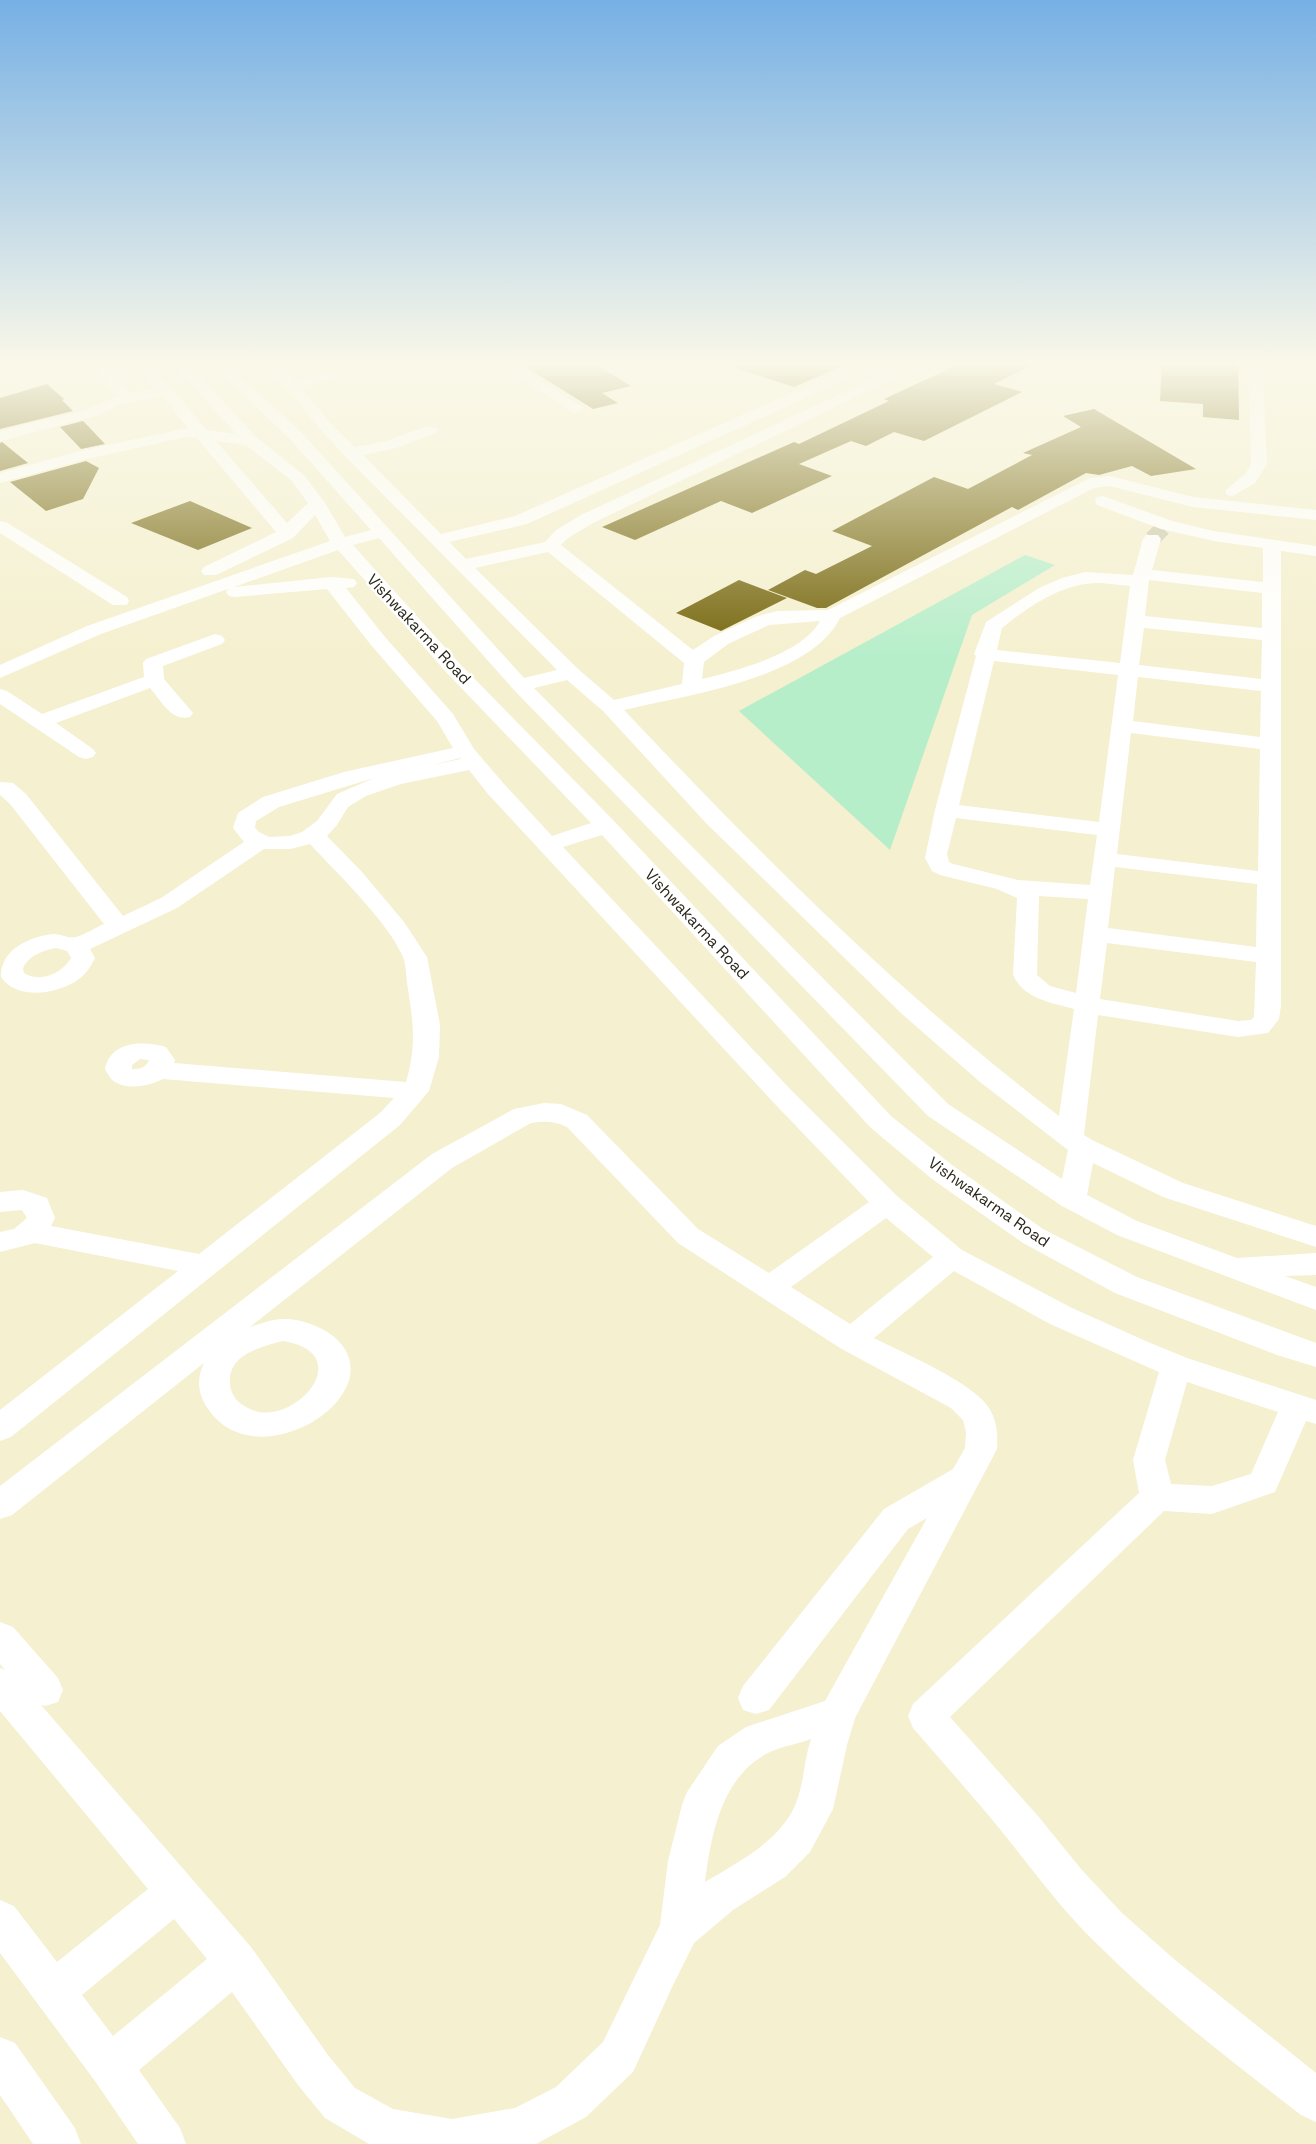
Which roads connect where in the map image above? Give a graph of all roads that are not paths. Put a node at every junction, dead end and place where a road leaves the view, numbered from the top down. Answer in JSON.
{"nodes":[{"id":1,"x":67,"y":460,"type":"edge"},
{"id":2,"x":213,"y":460,"type":"edge"},
{"id":3,"x":276,"y":460,"type":"edge"},
{"id":4,"x":317,"y":460,"type":"edge"},
{"id":5,"x":358,"y":460,"type":"edge"},
{"id":6,"x":656,"y":460,"type":"edge"},
{"id":7,"x":713,"y":460,"type":"edge"},
{"id":8,"x":1258,"y":460,"type":"edge"},
{"id":9,"x":0,"y":478,"type":"edge"},
{"id":10,"x":1233,"y":491,"type":"junction"},
{"id":11,"x":1171,"y":496,"type":"junction"},
{"id":12,"x":1103,"y":501,"type":"dead end"},
{"id":13,"x":1316,"y":501,"type":"edge"},
{"id":14,"x":317,"y":504,"type":"junction"},
{"id":15,"x":1316,"y":515,"type":"edge"},
{"id":16,"x":0,"y":526,"type":"edge"},
{"id":17,"x":377,"y":527,"type":"junction"},
{"id":18,"x":1161,"y":531,"type":"junction"},
{"id":19,"x":287,"y":534,"type":"junction"},
{"id":20,"x":432,"y":534,"type":"junction"},
{"id":21,"x":337,"y":538,"type":"junction"},
{"id":22,"x":557,"y":540,"type":"junction"},
{"id":23,"x":1272,"y":546,"type":"junction"},
{"id":24,"x":1316,"y":551,"type":"edge"},
{"id":25,"x":456,"y":560,"type":"junction"},
{"id":26,"x":210,"y":571,"type":"junction"},
{"id":27,"x":1141,"y":578,"type":"junction"},
{"id":28,"x":183,"y":580,"type":"dead end"},
{"id":29,"x":332,"y":582,"type":"junction"},
{"id":30,"x":376,"y":583,"type":"junction"},
{"id":31,"x":1271,"y":588,"type":"junction"},
{"id":32,"x":138,"y":595,"type":"dead end"},
{"id":33,"x":181,"y":599,"type":"junction"},
{"id":34,"x":120,"y":601,"type":"junction"},
{"id":35,"x":832,"y":615,"type":"junction"},
{"id":36,"x":1135,"y":621,"type":"junction"},
{"id":37,"x":1271,"y":635,"type":"junction"},
{"id":38,"x":215,"y":640,"type":"dead end"},
{"id":39,"x":0,"y":653,"type":"edge"},
{"id":40,"x":984,"y":654,"type":"junction"},
{"id":41,"x":694,"y":661,"type":"junction"},
{"id":42,"x":453,"y":668,"type":"junction"},
{"id":43,"x":0,"y":672,"type":"edge"},
{"id":44,"x":1129,"y":672,"type":"junction"},
{"id":45,"x":571,"y":673,"type":"junction"},
{"id":46,"x":154,"y":680,"type":"junction"},
{"id":47,"x":520,"y":685,"type":"junction"},
{"id":48,"x":692,"y":686,"type":"junction"},
{"id":49,"x":1270,"y":686,"type":"junction"},
{"id":50,"x":0,"y":695,"type":"edge"},
{"id":51,"x":610,"y":707,"type":"junction"},
{"id":52,"x":183,"y":713,"type":"dead end"},
{"id":53,"x":446,"y":718,"type":"junction"},
{"id":54,"x":40,"y":722,"type":"junction"},
{"id":55,"x":1122,"y":726,"type":"junction"},
{"id":56,"x":1270,"y":744,"type":"junction"},
{"id":57,"x":86,"y":753,"type":"dead end"},
{"id":58,"x":469,"y":757,"type":"junction"},
{"id":59,"x":0,"y":788,"type":"edge"},
{"id":60,"x":946,"y":810,"type":"junction"},
{"id":61,"x":606,"y":826,"type":"junction"},
{"id":62,"x":1109,"y":830,"type":"junction"},
{"id":63,"x":314,"y":836,"type":"junction"},
{"id":64,"x":261,"y":841,"type":"junction"},
{"id":65,"x":549,"y":844,"type":"junction"},
{"id":66,"x":1106,"y":859,"type":"junction"},
{"id":67,"x":1269,"y":879,"type":"junction"},
{"id":68,"x":1015,"y":887,"type":"junction"},
{"id":69,"x":1101,"y":893,"type":"junction"},
{"id":70,"x":119,"y":927,"type":"junction"},
{"id":71,"x":1096,"y":934,"type":"junction"},
{"id":72,"x":78,"y":946,"type":"junction"},
{"id":73,"x":1268,"y":956,"type":"junction"},
{"id":74,"x":7,"y":970,"type":"edge"},
{"id":75,"x":1087,"y":1005,"type":"junction"},
{"id":76,"x":158,"y":1070,"type":"dead end"},
{"id":77,"x":416,"y":1090,"type":"junction"},
{"id":78,"x":1076,"y":1143,"type":"junction"},
{"id":79,"x":1072,"y":1199,"type":"junction"},
{"id":80,"x":0,"y":1202,"type":"edge"},
{"id":81,"x":888,"y":1203,"type":"junction"},
{"id":82,"x":31,"y":1232,"type":"junction"},
{"id":83,"x":1316,"y":1237,"type":"edge"},
{"id":84,"x":0,"y":1242,"type":"edge"},
{"id":85,"x":952,"y":1258,"type":"junction"},
{"id":86,"x":1316,"y":1264,"type":"edge"},
{"id":87,"x":205,"y":1266,"type":"junction"},
{"id":88,"x":1232,"y":1268,"type":"junction"},
{"id":89,"x":769,"y":1288,"type":"junction"},
{"id":90,"x":1316,"y":1299,"type":"edge"},
{"id":91,"x":259,"y":1321,"type":"junction"},
{"id":92,"x":851,"y":1340,"type":"junction"},
{"id":93,"x":1316,"y":1355,"type":"edge"},
{"id":94,"x":179,"y":1366,"type":"junction"},
{"id":95,"x":1176,"y":1366,"type":"junction"},
{"id":96,"x":215,"y":1370,"type":"junction"},
{"id":97,"x":1306,"y":1410,"type":"edge"},
{"id":98,"x":0,"y":1428,"type":"edge"},
{"id":99,"x":964,"y":1479,"type":"junction"},
{"id":100,"x":1157,"y":1497,"type":"junction"},
{"id":101,"x":0,"y":1506,"type":"edge"},
{"id":102,"x":0,"y":1638,"type":"edge"},
{"id":103,"x":0,"y":1684,"type":"edge"},
{"id":104,"x":45,"y":1690,"type":"dead end"},
{"id":105,"x":756,"y":1698,"type":"dead end"},
{"id":106,"x":838,"y":1714,"type":"junction"},
{"id":107,"x":176,"y":1892,"type":"junction"},
{"id":108,"x":0,"y":1920,"type":"edge"},
{"id":109,"x":680,"y":1929,"type":"junction"},
{"id":110,"x":236,"y":1962,"type":"junction"},
{"id":111,"x":54,"y":1991,"type":"junction"},
{"id":112,"x":0,"y":2058,"type":"edge"},
{"id":113,"x":110,"y":2066,"type":"junction"},
{"id":114,"x":1316,"y":2100,"type":"edge"},
{"id":115,"x":59,"y":2144,"type":"edge"},
{"id":116,"x":164,"y":2144,"type":"edge"}],
"edges":[{"from":1,"to":9,"type":"street"},
{"from":2,"to":19,"type":"street"},
{"from":3,"to":14,"type":"street","name":"Vishwakarma Road"},
{"from":4,"to":17,"type":"street"},
{"from":5,"to":20,"type":"street"},
{"from":6,"to":20,"type":"street"},
{"from":7,"to":22,"type":"street"},
{"from":8,"to":10,"type":"street"},
{"from":10,"to":11,"type":"street"},
{"from":10,"to":13,"type":"street"},
{"from":11,"to":15,"type":"street"},
{"from":11,"to":35,"type":"street"},
{"from":12,"to":18,"type":"street"},
{"from":14,"to":19,"type":"street"},
{"from":14,"to":21,"type":"street","name":"Vishwakarma Road"},
{"from":16,"to":34,"type":"street"},
{"from":17,"to":21,"type":"street"},
{"from":17,"to":47,"type":"street"},
{"from":18,"to":23,"type":"street"},
{"from":18,"to":27,"type":"street"},
{"from":19,"to":26,"type":"street"},
{"from":20,"to":25,"type":"street"},
{"from":21,"to":26,"type":"street"},
{"from":21,"to":30,"type":"street","name":"Vishwakarma Road"},
{"from":21,"to":33,"type":"street"},
{"from":22,"to":25,"type":"street"},
{"from":22,"to":41,"type":"street"},
{"from":23,"to":24,"type":"street"},
{"from":23,"to":31,"type":"street"},
{"from":25,"to":45,"type":"street"},
{"from":26,"to":28,"type":"street"},
{"from":27,"to":31,"type":"street"},
{"from":27,"to":36,"type":"street"},
{"from":27,"to":40,"type":"street"},
{"from":29,"to":30,"type":"street"},
{"from":29,"to":33,"type":"street"},
{"from":29,"to":53,"type":"street"},
{"from":30,"to":42,"type":"street","name":"Vishwakarma Road"},
{"from":31,"to":37,"type":"street"},
{"from":32,"to":34,"type":"street"},
{"from":33,"to":43,"type":"street"},
{"from":34,"to":39,"type":"street"},
{"from":35,"to":41,"type":"street"},
{"from":35,"to":48,"type":"street"},
{"from":36,"to":37,"type":"street"},
{"from":36,"to":44,"type":"street"},
{"from":37,"to":49,"type":"street"},
{"from":38,"to":46,"type":"street"},
{"from":40,"to":44,"type":"street"},
{"from":40,"to":60,"type":"street"},
{"from":41,"to":48,"type":"street"},
{"from":42,"to":53,"type":"street"},
{"from":42,"to":61,"type":"street","name":"Vishwakarma Road"},
{"from":44,"to":49,"type":"street"},
{"from":44,"to":55,"type":"street"},
{"from":45,"to":47,"type":"street"},
{"from":45,"to":51,"type":"street"},
{"from":46,"to":52,"type":"street"},
{"from":46,"to":54,"type":"street"},
{"from":47,"to":79,"type":"street"},
{"from":48,"to":51,"type":"street"},
{"from":49,"to":56,"type":"street"},
{"from":50,"to":54,"type":"street"},
{"from":51,"to":78,"type":"street"},
{"from":53,"to":58,"type":"street"},
{"from":54,"to":57,"type":"street"},
{"from":55,"to":56,"type":"street"},
{"from":55,"to":62,"type":"street"},
{"from":56,"to":67,"type":"street"},
{"from":58,"to":63,"type":"street"},
{"from":58,"to":64,"type":"street"},
{"from":58,"to":65,"type":"street"},
{"from":59,"to":70,"type":"street"},
{"from":60,"to":62,"type":"street"},
{"from":60,"to":68,"type":"street"},
{"from":61,"to":65,"type":"street"},
{"from":61,"to":93,"type":"street","name":"Vishwakarma Road"},
{"from":62,"to":66,"type":"street"},
{"from":63,"to":64,"type":"street"},
{"from":63,"to":77,"type":"street"},
{"from":64,"to":70,"type":"street"},
{"from":65,"to":81,"type":"street"},
{"from":66,"to":67,"type":"street"},
{"from":66,"to":69,"type":"street"},
{"from":67,"to":73,"type":"street"},
{"from":68,"to":69,"type":"street"},
{"from":68,"to":75,"type":"street"},
{"from":69,"to":71,"type":"street"},
{"from":70,"to":72,"type":"street"},
{"from":71,"to":73,"type":"street"},
{"from":71,"to":75,"type":"street"},
{"from":72,"to":74,"type":"street"},
{"from":72,"to":74,"type":"street"},
{"from":73,"to":75,"type":"street"},
{"from":75,"to":78,"type":"street"},
{"from":76,"to":77,"type":"street"},
{"from":77,"to":87,"type":"street"},
{"from":78,"to":79,"type":"street"},
{"from":78,"to":83,"type":"street"},
{"from":79,"to":88,"type":"street"},
{"from":80,"to":82,"type":"street"},
{"from":81,"to":85,"type":"street"},
{"from":81,"to":89,"type":"street"},
{"from":82,"to":84,"type":"street"},
{"from":82,"to":87,"type":"street"},
{"from":85,"to":92,"type":"street"},
{"from":85,"to":95,"type":"street"},
{"from":86,"to":88,"type":"street"},
{"from":87,"to":98,"type":"street"},
{"from":88,"to":90,"type":"street"},
{"from":89,"to":91,"type":"street"},
{"from":89,"to":92,"type":"street"},
{"from":91,"to":94,"type":"street"},
{"from":91,"to":96,"type":"street"},
{"from":91,"to":96,"type":"street"},
{"from":92,"to":99,"type":"street"},
{"from":94,"to":96,"type":"street"},
{"from":94,"to":101,"type":"street"},
{"from":95,"to":97,"type":"street"},
{"from":95,"to":100,"type":"street"},
{"from":97,"to":100,"type":"street"},
{"from":99,"to":105,"type":"street"},
{"from":99,"to":106,"type":"street"},
{"from":100,"to":114,"type":"street"},
{"from":102,"to":104,"type":"street"},
{"from":103,"to":107,"type":"street"},
{"from":106,"to":109,"type":"street"},
{"from":106,"to":109,"type":"street"},
{"from":107,"to":110,"type":"street"},
{"from":107,"to":111,"type":"street"},
{"from":108,"to":111,"type":"street"},
{"from":109,"to":110,"type":"street"},
{"from":110,"to":113,"type":"street"},
{"from":111,"to":113,"type":"street"},
{"from":112,"to":115,"type":"street"},
{"from":113,"to":116,"type":"street"}]}
